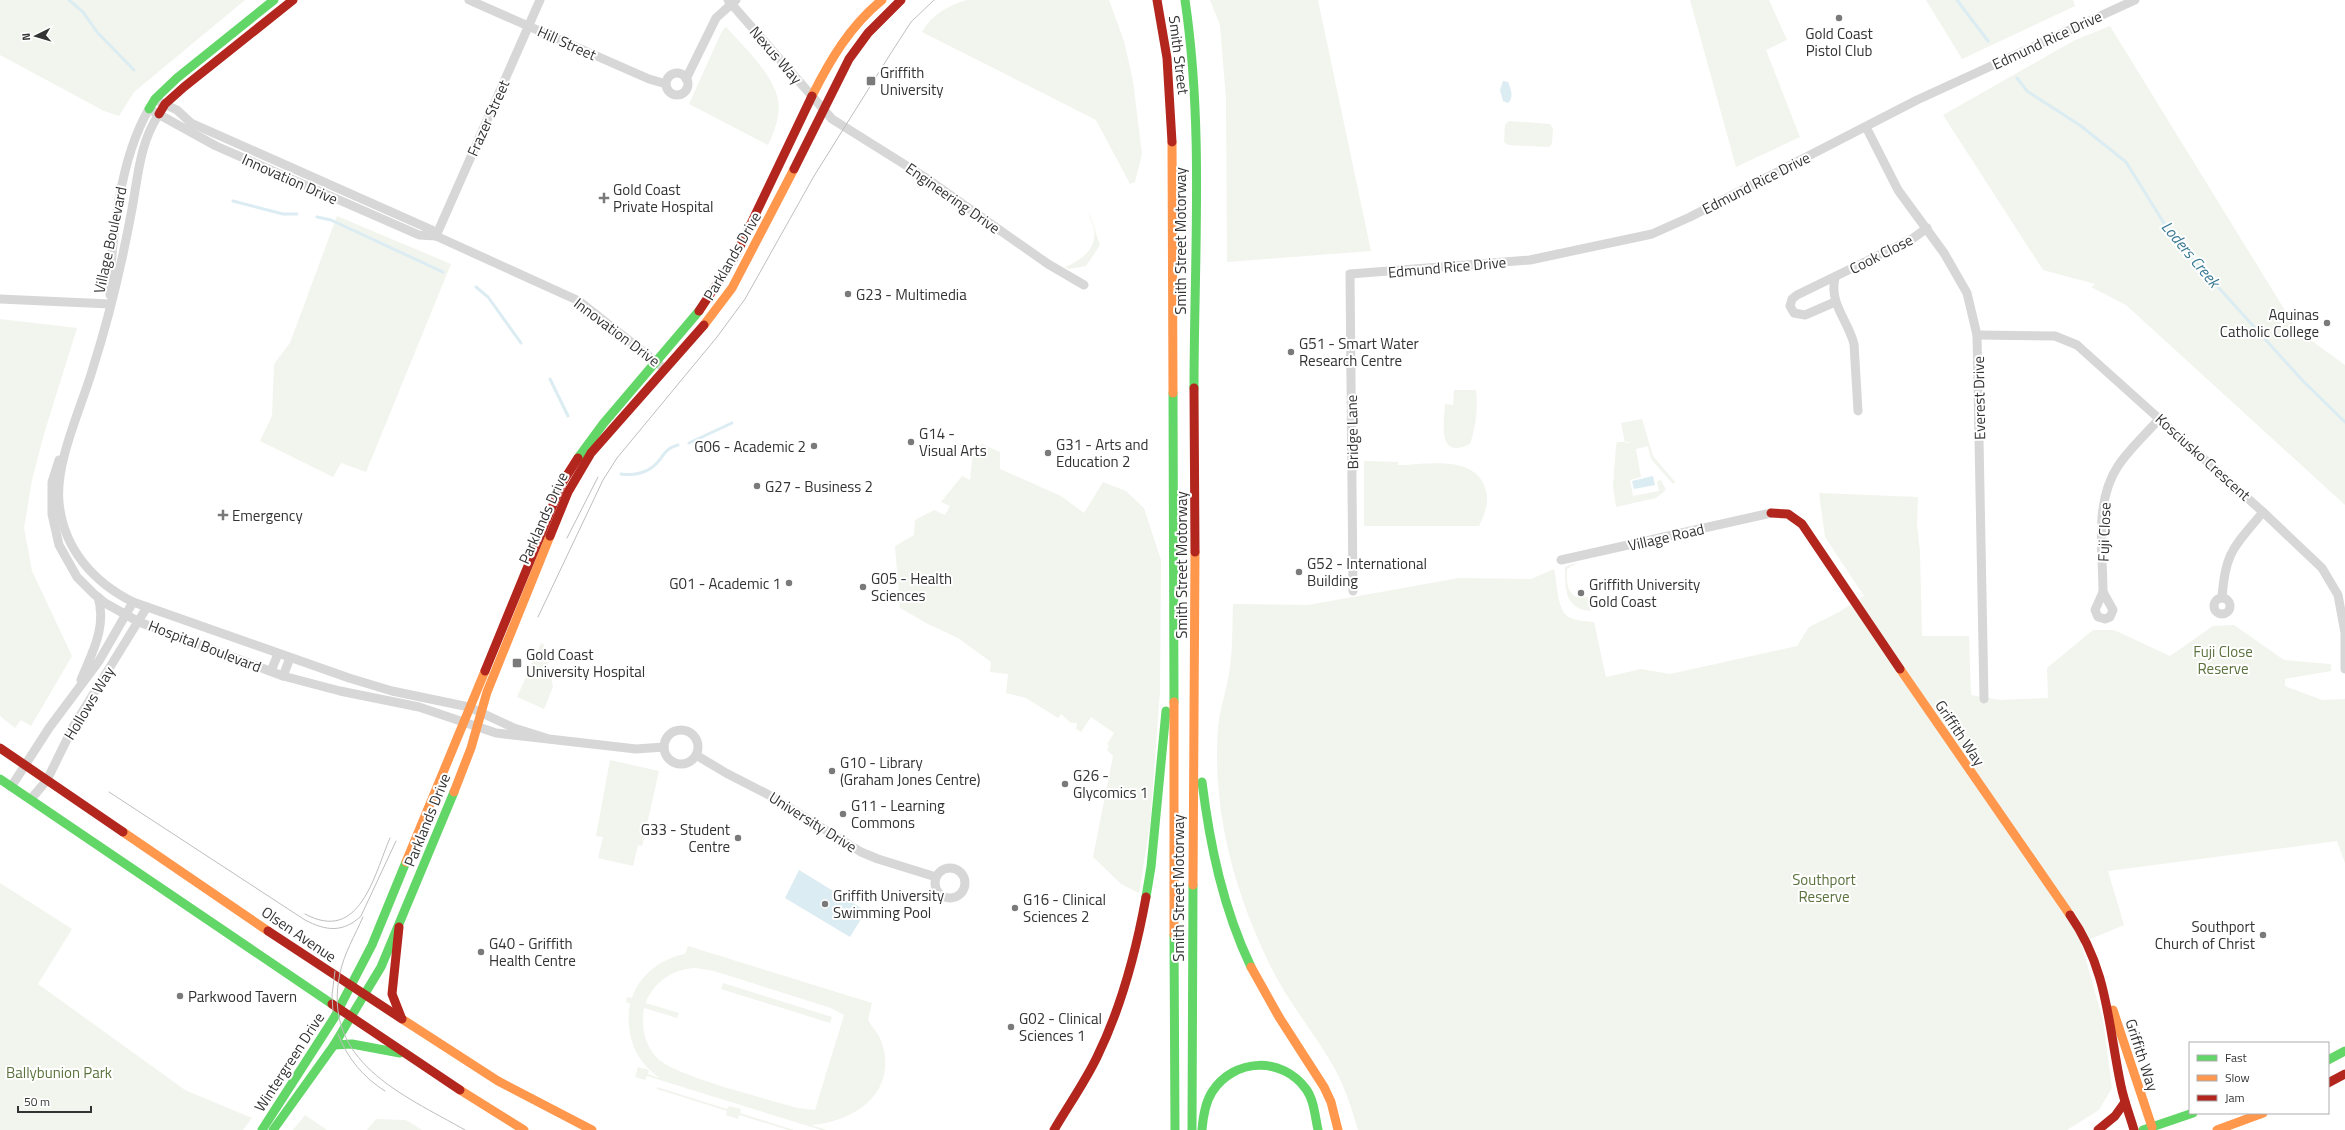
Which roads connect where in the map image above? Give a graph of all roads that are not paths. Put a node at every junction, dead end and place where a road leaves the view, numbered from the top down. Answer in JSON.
{"nodes":[{"id":1,"x":274,"y":0,"type":"edge"},
{"id":2,"x":293,"y":0,"type":"edge"},
{"id":3,"x":469,"y":0,"type":"edge"},
{"id":4,"x":540,"y":0,"type":"edge"},
{"id":5,"x":882,"y":0,"type":"edge"},
{"id":6,"x":901,"y":0,"type":"edge"},
{"id":7,"x":1157,"y":0,"type":"edge"},
{"id":8,"x":1184,"y":0,"type":"edge"},
{"id":9,"x":2135,"y":0,"type":"edge"},
{"id":10,"x":732,"y":1,"type":"edge"},
{"id":11,"x":528,"y":26,"type":"junction"},
{"id":12,"x":686,"y":79,"type":"junction"},
{"id":13,"x":666,"y":84,"type":"junction"},
{"id":14,"x":811,"y":97,"type":"junction"},
{"id":15,"x":155,"y":99,"type":"junction"},
{"id":16,"x":165,"y":104,"type":"junction"},
{"id":17,"x":149,"y":109,"type":"junction"},
{"id":18,"x":823,"y":110,"type":"junction"},
{"id":19,"x":159,"y":114,"type":"junction"},
{"id":20,"x":1172,"y":114,"type":"joint"},
{"id":21,"x":1866,"y":127,"type":"junction"},
{"id":22,"x":1926,"y":228,"type":"junction"},
{"id":23,"x":436,"y":236,"type":"junction"},
{"id":24,"x":1350,"y":274,"type":"joint"},
{"id":25,"x":1834,"y":278,"type":"junction"},
{"id":26,"x":1084,"y":285,"type":"dead end"},
{"id":27,"x":0,"y":299,"type":"edge"},
{"id":28,"x":1835,"y":302,"type":"junction"},
{"id":29,"x":110,"y":304,"type":"junction"},
{"id":30,"x":1977,"y":335,"type":"junction"},
{"id":31,"x":656,"y":361,"type":"junction"},
{"id":32,"x":666,"y":369,"type":"junction"},
{"id":33,"x":1858,"y":411,"type":"dead end"},
{"id":34,"x":2160,"y":418,"type":"junction"},
{"id":35,"x":67,"y":448,"type":"junction"},
{"id":36,"x":2263,"y":512,"type":"junction"},
{"id":37,"x":1771,"y":514,"type":"joint"},
{"id":38,"x":1561,"y":560,"type":"dead end"},
{"id":39,"x":1353,"y":591,"type":"dead end"},
{"id":40,"x":2103,"y":592,"type":"dead end"},
{"id":41,"x":98,"y":597,"type":"junction"},
{"id":42,"x":2222,"y":598,"type":"dead end"},
{"id":43,"x":133,"y":602,"type":"junction"},
{"id":44,"x":147,"y":607,"type":"junction"},
{"id":45,"x":125,"y":615,"type":"junction"},
{"id":46,"x":139,"y":622,"type":"junction"},
{"id":47,"x":278,"y":654,"type":"junction"},
{"id":48,"x":290,"y":658,"type":"junction"},
{"id":49,"x":2345,"y":669,"type":"edge"},
{"id":50,"x":1173,"y":670,"type":"junction"},
{"id":51,"x":271,"y":671,"type":"junction"},
{"id":52,"x":283,"y":676,"type":"junction"},
{"id":53,"x":76,"y":692,"type":"junction"},
{"id":54,"x":1984,"y":699,"type":"dead end"},
{"id":55,"x":469,"y":707,"type":"junction"},
{"id":56,"x":481,"y":712,"type":"junction"},
{"id":57,"x":463,"y":722,"type":"junction"},
{"id":58,"x":477,"y":727,"type":"junction"},
{"id":59,"x":546,"y":738,"type":"junction"},
{"id":60,"x":664,"y":747,"type":"junction"},
{"id":61,"x":0,"y":748,"type":"edge"},
{"id":62,"x":696,"y":755,"type":"junction"},
{"id":63,"x":1195,"y":759,"type":"junction"},
{"id":64,"x":25,"y":767,"type":"junction"},
{"id":65,"x":0,"y":779,"type":"edge"},
{"id":66,"x":46,"y":780,"type":"junction"},
{"id":67,"x":11,"y":787,"type":"junction"},
{"id":68,"x":31,"y":799,"type":"junction"},
{"id":69,"x":936,"y":877,"type":"dead end"},
{"id":70,"x":400,"y":926,"type":"junction"},
{"id":71,"x":350,"y":985,"type":"junction"},
{"id":72,"x":2105,"y":992,"type":"junction"},
{"id":73,"x":365,"y":993,"type":"junction"},
{"id":74,"x":339,"y":1010,"type":"junction"},
{"id":75,"x":401,"y":1017,"type":"junction"},
{"id":76,"x":350,"y":1018,"type":"junction"},
{"id":77,"x":334,"y":1045,"type":"junction"},
{"id":78,"x":2345,"y":1051,"type":"edge"},
{"id":79,"x":404,"y":1054,"type":"junction"},
{"id":80,"x":2329,"y":1059,"type":"edge"},
{"id":81,"x":2345,"y":1074,"type":"edge"},
{"id":82,"x":2329,"y":1082,"type":"edge"},
{"id":83,"x":2125,"y":1102,"type":"junction"},
{"id":84,"x":2189,"y":1114,"type":"edge"},
{"id":85,"x":2260,"y":1114,"type":"edge"},
{"id":86,"x":2150,"y":1129,"type":"edge"},
{"id":87,"x":2220,"y":1129,"type":"edge"},
{"id":88,"x":262,"y":1130,"type":"edge"},
{"id":89,"x":273,"y":1130,"type":"edge"},
{"id":90,"x":524,"y":1130,"type":"edge"},
{"id":91,"x":592,"y":1130,"type":"edge"},
{"id":92,"x":1054,"y":1130,"type":"edge"},
{"id":93,"x":1175,"y":1130,"type":"edge"},
{"id":94,"x":1192,"y":1130,"type":"edge"},
{"id":95,"x":1202,"y":1130,"type":"edge"},
{"id":96,"x":1318,"y":1130,"type":"edge"},
{"id":97,"x":1338,"y":1130,"type":"edge"},
{"id":98,"x":2098,"y":1130,"type":"edge"},
{"id":99,"x":2134,"y":1130,"type":"edge"}],
"edges":[{"from":1,"to":15,"type":"main road","name":"Village Boulevard"},
{"from":2,"to":16,"type":"main road","name":"Village Boulevard"},
{"from":3,"to":11,"type":"street","name":"Hill Street"},
{"from":4,"to":11,"type":"street","name":"Frazer Street"},
{"from":5,"to":14,"type":"main road","name":"Parklands Drive"},
{"from":6,"to":18,"type":"main road","name":"Parklands Drive"},
{"from":7,"to":20,"type":"main road","name":"Smith Street"},
{"from":8,"to":63,"type":"main road","name":"Smith Street Motorway"},
{"from":9,"to":21,"type":"street","name":"Edmund Rice Drive"},
{"from":10,"to":12,"type":"street"},
{"from":10,"to":14,"type":"street","name":"Nexus Way"},
{"from":11,"to":13,"type":"street","name":"Hill Street"},
{"from":11,"to":23,"type":"street","name":"Frazer Street"},
{"from":12,"to":13,"type":"street"},
{"from":12,"to":13,"type":"street"},
{"from":14,"to":18,"type":"street","name":"Nexus Way"},
{"from":14,"to":31,"type":"main road","name":"Parklands Drive"},
{"from":15,"to":16,"type":"street","name":"Innovation Drive"},
{"from":15,"to":17,"type":"main road","name":"Village Boulevard"},
{"from":16,"to":19,"type":"main road","name":"Village Boulevard"},
{"from":16,"to":23,"type":"street","name":"Innovation Drive"},
{"from":17,"to":19,"type":"street","name":"Innovation Drive"},
{"from":17,"to":29,"type":"street","name":"Village Boulevard"},
{"from":18,"to":26,"type":"street","name":"Engineering Drive"},
{"from":18,"to":32,"type":"main road","name":"Parklands Drive"},
{"from":19,"to":23,"type":"street","name":"Innovation Drive"},
{"from":19,"to":29,"type":"street","name":"Village Boulevard"},
{"from":20,"to":50,"type":"main road","name":"Smith Street Motorway"},
{"from":21,"to":22,"type":"street","name":"Everest Drive"},
{"from":21,"to":24,"type":"street","name":"Edmund Rice Drive"},
{"from":22,"to":25,"type":"street","name":"Cook Close"},
{"from":22,"to":30,"type":"street","name":"Everest Drive"},
{"from":23,"to":31,"type":"street","name":"Innovation Drive"},
{"from":24,"to":39,"type":"street","name":"Bridge Lane"},
{"from":25,"to":28,"type":"street","name":"Cook Close"},
{"from":25,"to":28,"type":"street","name":"Cook Close"},
{"from":27,"to":29,"type":"street"},
{"from":28,"to":33,"type":"street","name":"Cook Close"},
{"from":29,"to":35,"type":"street","name":"Hospital Boulevard"},
{"from":30,"to":34,"type":"street","name":"Kosciusko Crescent"},
{"from":30,"to":54,"type":"street","name":"Everest Drive"},
{"from":31,"to":32,"type":"street","name":"Innovation Drive"},
{"from":31,"to":55,"type":"main road","name":"Parklands Drive"},
{"from":32,"to":56,"type":"main road","name":"Parklands Drive"},
{"from":34,"to":36,"type":"street","name":"Kosciusko Crescent"},
{"from":34,"to":40,"type":"street","name":"Fuji Close"},
{"from":35,"to":41,"type":"street","name":"Hospital Boulevard"},
{"from":35,"to":43,"type":"street","name":"Hospital Boulevard"},
{"from":36,"to":42,"type":"street"},
{"from":36,"to":49,"type":"street","name":"Kosciusko Crescent"},
{"from":37,"to":38,"type":"street","name":"Village Road"},
{"from":37,"to":72,"type":"main road","name":"Griffith Way"},
{"from":41,"to":45,"type":"street","name":"Hospital Boulevard"},
{"from":41,"to":53,"type":"street"},
{"from":43,"to":44,"type":"street","name":"Hospital Boulevard"},
{"from":43,"to":45,"type":"street","name":"Hollows Way"},
{"from":44,"to":46,"type":"street","name":"Hollows Way"},
{"from":44,"to":47,"type":"street","name":"Hospital Boulevard"},
{"from":45,"to":46,"type":"street","name":"Hospital Boulevard"},
{"from":45,"to":53,"type":"street","name":"Hollows Way"},
{"from":46,"to":51,"type":"street","name":"Hospital Boulevard"},
{"from":46,"to":66,"type":"street","name":"Hollows Way"},
{"from":47,"to":48,"type":"street","name":"Hospital Boulevard"},
{"from":47,"to":51,"type":"street"},
{"from":48,"to":52,"type":"street"},
{"from":48,"to":55,"type":"street","name":"Hospital Boulevard"},
{"from":50,"to":92,"type":"main road"},
{"from":50,"to":93,"type":"main road","name":"Smith Street Motorway"},
{"from":51,"to":52,"type":"street","name":"Hospital Boulevard"},
{"from":52,"to":57,"type":"street","name":"Hospital Boulevard"},
{"from":53,"to":64,"type":"street","name":"Hollows Way"},
{"from":55,"to":56,"type":"street","name":"Hospital Boulevard"},
{"from":55,"to":57,"type":"main road","name":"Parklands Drive"},
{"from":56,"to":58,"type":"main road","name":"Parklands Drive"},
{"from":56,"to":59,"type":"street"},
{"from":57,"to":58,"type":"street","name":"Hospital Boulevard"},
{"from":57,"to":71,"type":"main road","name":"Parklands Drive"},
{"from":58,"to":59,"type":"street"},
{"from":58,"to":70,"type":"main road","name":"Parklands Drive"},
{"from":59,"to":60,"type":"street"},
{"from":60,"to":62,"type":"street"},
{"from":60,"to":62,"type":"street"},
{"from":61,"to":64,"type":"main road","name":"Olsen Avenue"},
{"from":62,"to":69,"type":"street","name":"University Drive"},
{"from":63,"to":94,"type":"main road","name":"Smith Street Motorway"},
{"from":63,"to":97,"type":"main road"},
{"from":64,"to":66,"type":"main road","name":"Olsen Avenue"},
{"from":64,"to":67,"type":"street","name":"Hollows Way"},
{"from":65,"to":67,"type":"main road"},
{"from":66,"to":68,"type":"street","name":"Hollows Way"},
{"from":66,"to":71,"type":"main road","name":"Olsen Avenue"},
{"from":67,"to":68,"type":"main road"},
{"from":68,"to":74,"type":"main road"},
{"from":70,"to":73,"type":"main road","name":"Parklands Drive"},
{"from":70,"to":75,"type":"main road"},
{"from":71,"to":73,"type":"main road","name":"Olsen Avenue"},
{"from":71,"to":74,"type":"main road","name":"Parklands Drive"},
{"from":72,"to":83,"type":"main road","name":"Griffith Way"},
{"from":72,"to":86,"type":"main road","name":"Griffith Way"},
{"from":73,"to":75,"type":"main road","name":"Olsen Avenue"},
{"from":73,"to":76,"type":"main road","name":"Parklands Drive"},
{"from":74,"to":76,"type":"main road"},
{"from":74,"to":88,"type":"main road","name":"Wintergreen Drive"},
{"from":75,"to":91,"type":"main road","name":"Olsen Avenue"},
{"from":76,"to":77,"type":"main road","name":"Wintergreen Drive"},
{"from":76,"to":79,"type":"main road"},
{"from":77,"to":79,"type":"main road"},
{"from":77,"to":89,"type":"main road","name":"Wintergreen Drive"},
{"from":78,"to":80,"type":"main road"},
{"from":79,"to":90,"type":"main road"},
{"from":81,"to":82,"type":"main road"},
{"from":83,"to":98,"type":"main road"},
{"from":83,"to":99,"type":"main road","name":"Griffith Way"},
{"from":84,"to":86,"type":"main road"},
{"from":85,"to":87,"type":"main road"},
{"from":95,"to":96,"type":"main road"}]}
